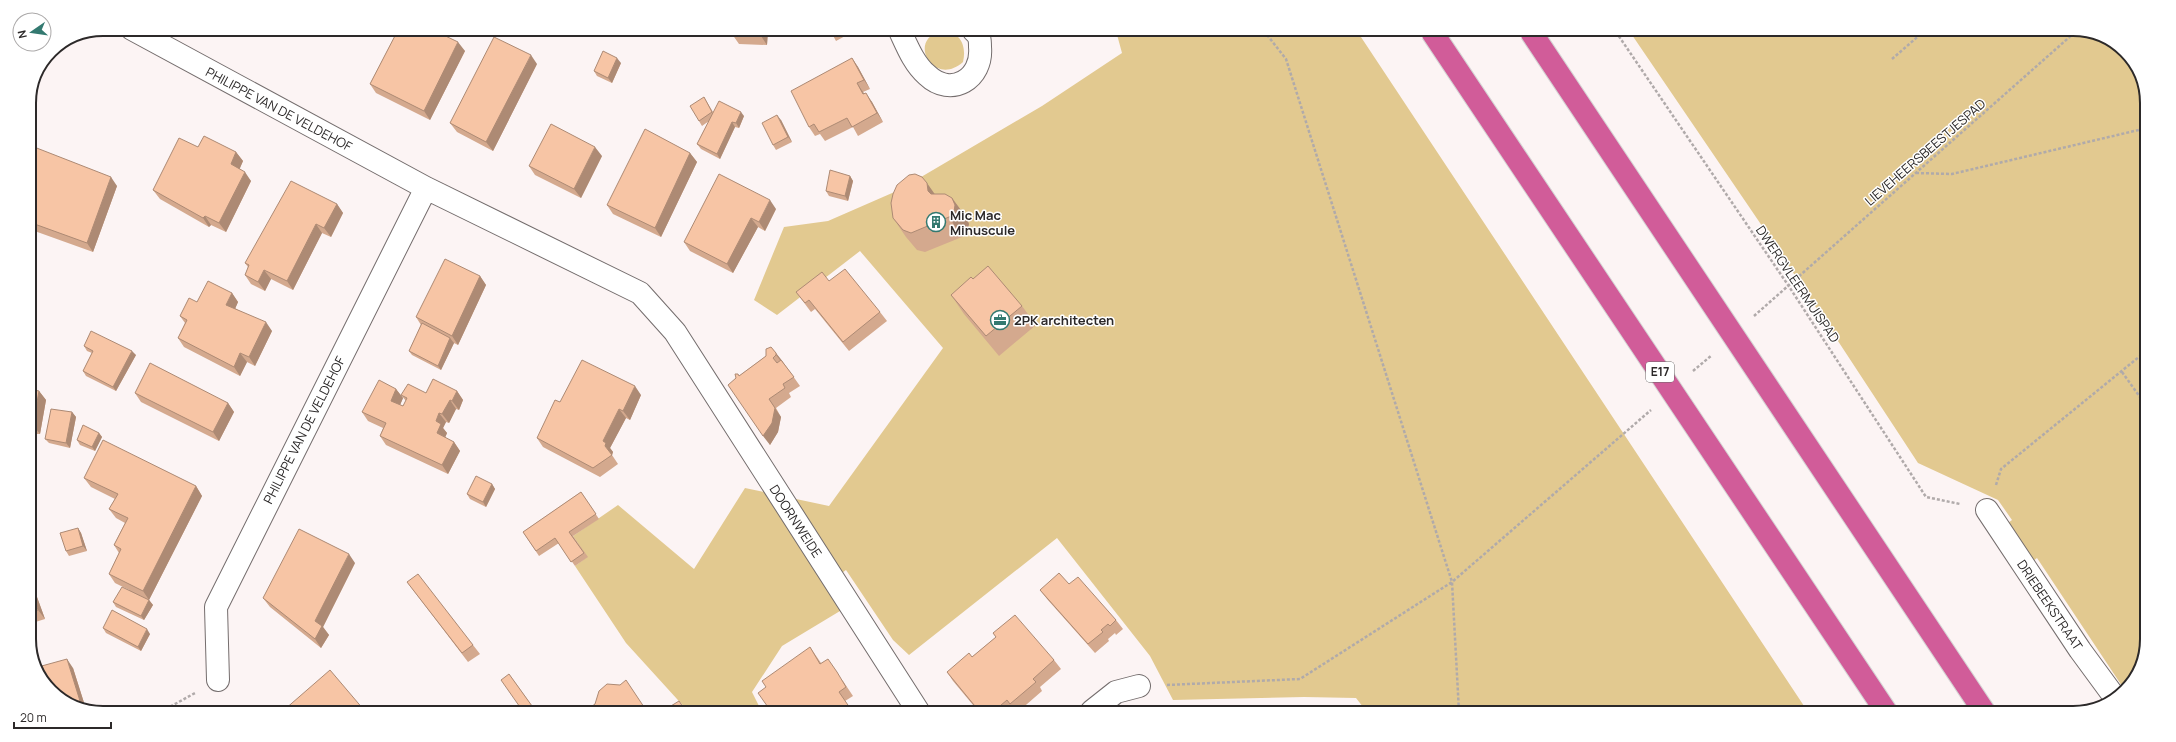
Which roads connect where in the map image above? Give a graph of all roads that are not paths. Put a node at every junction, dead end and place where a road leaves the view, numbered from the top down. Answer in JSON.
{"nodes":[{"id":1,"x":145,"y":36,"type":"edge"},
{"id":2,"x":903,"y":36,"type":"edge"},
{"id":3,"x":979,"y":36,"type":"edge"},
{"id":4,"x":1435,"y":36,"type":"edge"},
{"id":5,"x":1534,"y":36,"type":"edge"},
{"id":6,"x":426,"y":188,"type":"junction"},
{"id":7,"x":675,"y":332,"type":"joint"},
{"id":8,"x":1987,"y":510,"type":"road end"},
{"id":9,"x":218,"y":680,"type":"road end"},
{"id":10,"x":1139,"y":686,"type":"road end"},
{"id":11,"x":2112,"y":693,"type":"edge"},
{"id":12,"x":915,"y":706,"type":"edge"},
{"id":13,"x":1098,"y":706,"type":"edge"},
{"id":14,"x":1883,"y":706,"type":"edge"},
{"id":15,"x":1980,"y":706,"type":"edge"}],
"edges":[{"from":1,"to":6,"type":"street","name":"PHILIPPE VAN DE VELDEHOF"},
{"from":2,"to":3,"type":"street"},
{"from":4,"to":14,"type":"highway","number":"E17","bridge":true},
{"from":5,"to":15,"type":"highway","bridge":true},
{"from":6,"to":7,"type":"street","name":"PHILIPPE VAN DE VELDEHOF"},
{"from":6,"to":9,"type":"street","name":"PHILIPPE VAN DE VELDEHOF"},
{"from":7,"to":12,"type":"street","name":"DOORNWEIDE"},
{"from":8,"to":11,"type":"street","name":"DRIEBEEKSTRAAT"},
{"from":10,"to":13,"type":"street"}]}
